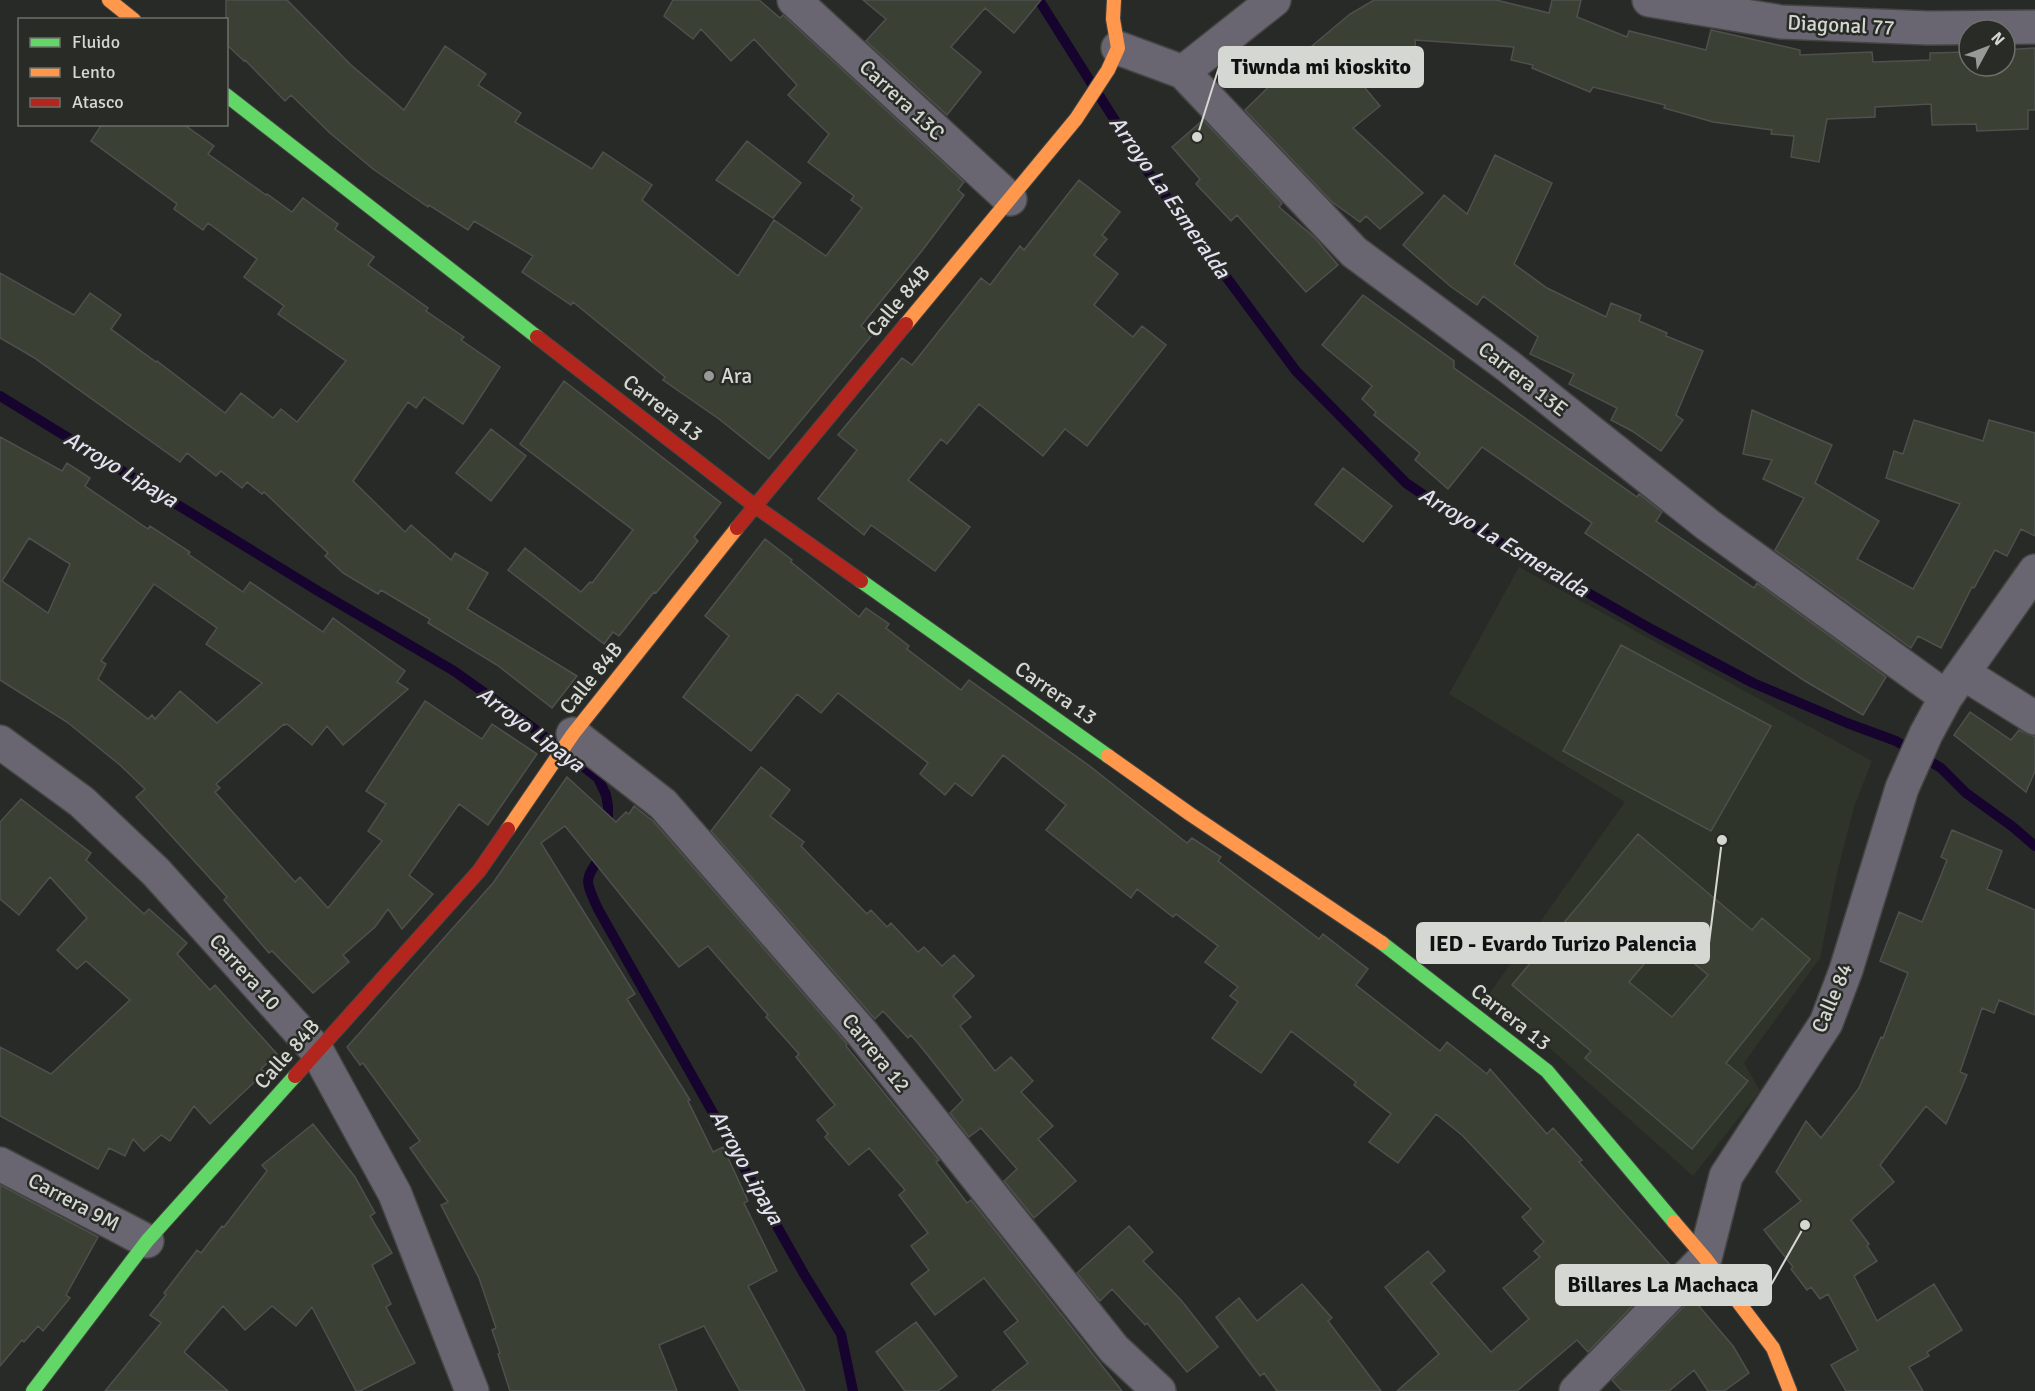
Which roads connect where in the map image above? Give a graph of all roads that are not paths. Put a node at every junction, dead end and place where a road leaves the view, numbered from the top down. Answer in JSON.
{"nodes":[{"id":1,"x":110,"y":0,"type":"edge"},
{"id":2,"x":794,"y":0,"type":"edge"},
{"id":3,"x":1114,"y":0,"type":"edge"},
{"id":4,"x":1274,"y":0,"type":"edge"},
{"id":5,"x":1649,"y":0,"type":"edge"},
{"id":6,"x":132,"y":18,"type":"edge"},
{"id":7,"x":2035,"y":27,"type":"edge"},
{"id":8,"x":1113,"y":59,"type":"junction"},
{"id":9,"x":1183,"y":72,"type":"junction"},
{"id":10,"x":228,"y":97,"type":"edge"},
{"id":11,"x":1010,"y":200,"type":"junction"},
{"id":12,"x":755,"y":506,"type":"junction"},
{"id":13,"x":2035,"y":571,"type":"edge"},
{"id":14,"x":1954,"y":685,"type":"junction"},
{"id":15,"x":2035,"y":718,"type":"edge"},
{"id":16,"x":0,"y":742,"type":"edge"},
{"id":17,"x":566,"y":745,"type":"junction"},
{"id":18,"x":317,"y":1052,"type":"junction"},
{"id":19,"x":0,"y":1164,"type":"edge"},
{"id":20,"x":147,"y":1241,"type":"junction"},
{"id":21,"x":1705,"y":1258,"type":"junction"},
{"id":22,"x":33,"y":1391,"type":"edge"},
{"id":23,"x":472,"y":1391,"type":"edge"},
{"id":24,"x":1160,"y":1391,"type":"edge"},
{"id":25,"x":1576,"y":1391,"type":"edge"},
{"id":26,"x":1790,"y":1391,"type":"edge"}],
"edges":[{"from":1,"to":6,"type":"street"},
{"from":2,"to":11,"type":"street","name":"Carrera 13C"},
{"from":3,"to":8,"type":"street"},
{"from":4,"to":9,"type":"street"},
{"from":5,"to":7,"type":"street","name":"Diagonal 77"},
{"from":8,"to":9,"type":"street","name":"Carrera 13E"},
{"from":8,"to":11,"type":"street","name":"Calle 84B"},
{"from":9,"to":14,"type":"street","name":"Carrera 13E"},
{"from":10,"to":12,"type":"street","name":"Carrera 13"},
{"from":11,"to":12,"type":"street","name":"Calle 84B"},
{"from":12,"to":17,"type":"street","name":"Calle 84B"},
{"from":12,"to":21,"type":"street","name":"Carrera 13"},
{"from":13,"to":14,"type":"street","name":"Calle 84"},
{"from":14,"to":15,"type":"street","name":"Carrera 13E"},
{"from":14,"to":21,"type":"street","name":"Calle 84"},
{"from":16,"to":18,"type":"street","name":"Carrera 10"},
{"from":17,"to":18,"type":"street","name":"Calle 84B"},
{"from":17,"to":24,"type":"street","name":"Carrera 12"},
{"from":18,"to":20,"type":"street","name":"Calle 84B"},
{"from":18,"to":23,"type":"street","name":"Carrera 10"},
{"from":19,"to":20,"type":"street","name":"Carrera 9M"},
{"from":20,"to":22,"type":"street","name":"Calle 84B"},
{"from":21,"to":25,"type":"street","name":"Calle 84"},
{"from":21,"to":26,"type":"street","name":"Carrera 13"}]}
